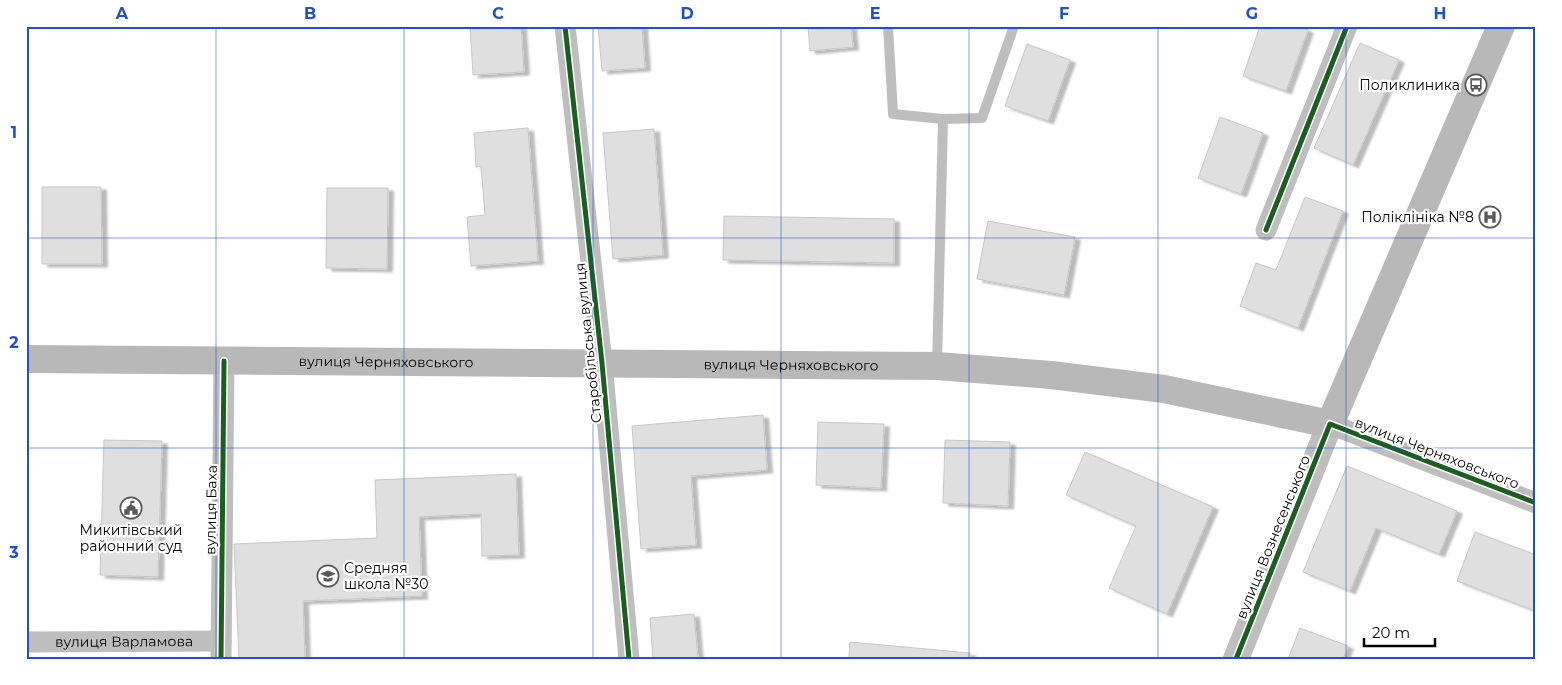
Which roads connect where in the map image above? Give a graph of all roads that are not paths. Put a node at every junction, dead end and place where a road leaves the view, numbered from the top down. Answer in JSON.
{"nodes":[{"id":1,"x":565,"y":26,"type":"edge"},
{"id":2,"x":888,"y":26,"type":"edge"},
{"id":3,"x":1014,"y":26,"type":"edge"},
{"id":4,"x":1347,"y":26,"type":"edge"},
{"id":5,"x":1501,"y":26,"type":"edge"},
{"id":6,"x":942,"y":120,"type":"junction"},
{"id":7,"x":1266,"y":230,"type":"dead end"},
{"id":8,"x":26,"y":359,"type":"edge"},
{"id":9,"x":224,"y":360,"type":"junction"},
{"id":10,"x":602,"y":363,"type":"junction"},
{"id":11,"x":937,"y":366,"type":"junction"},
{"id":12,"x":1330,"y":424,"type":"junction"},
{"id":13,"x":1536,"y":504,"type":"edge"},
{"id":14,"x":26,"y":642,"type":"edge"},
{"id":15,"x":221,"y":650,"type":"edge"},
{"id":16,"x":629,"y":659,"type":"edge"},
{"id":17,"x":1236,"y":659,"type":"edge"}],
"edges":[{"from":1,"to":10,"type":"street","name":"Старобільська вулиця"},
{"from":2,"to":6,"type":"lane"},
{"from":3,"to":6,"type":"lane"},
{"from":4,"to":7,"type":"street"},
{"from":5,"to":12,"type":"main road","name":"вулиця Вознесенського"},
{"from":6,"to":11,"type":"lane"},
{"from":8,"to":9,"type":"main road","name":"вулиця Черняховського"},
{"from":9,"to":10,"type":"main road","name":"вулиця Черняховського"},
{"from":9,"to":15,"type":"street","name":"вулиця Баха"},
{"from":10,"to":11,"type":"main road","name":"вулиця Черняховського"},
{"from":10,"to":16,"type":"street","name":"Старобільська вулиця"},
{"from":11,"to":12,"type":"main road","name":"вулиця Черняховського"},
{"from":12,"to":13,"type":"street","name":"вулиця Черняховського"},
{"from":12,"to":17,"type":"street","name":"вулиця Вознесенського"},
{"from":14,"to":15,"type":"street","name":"вулиця Варламова"}]}
